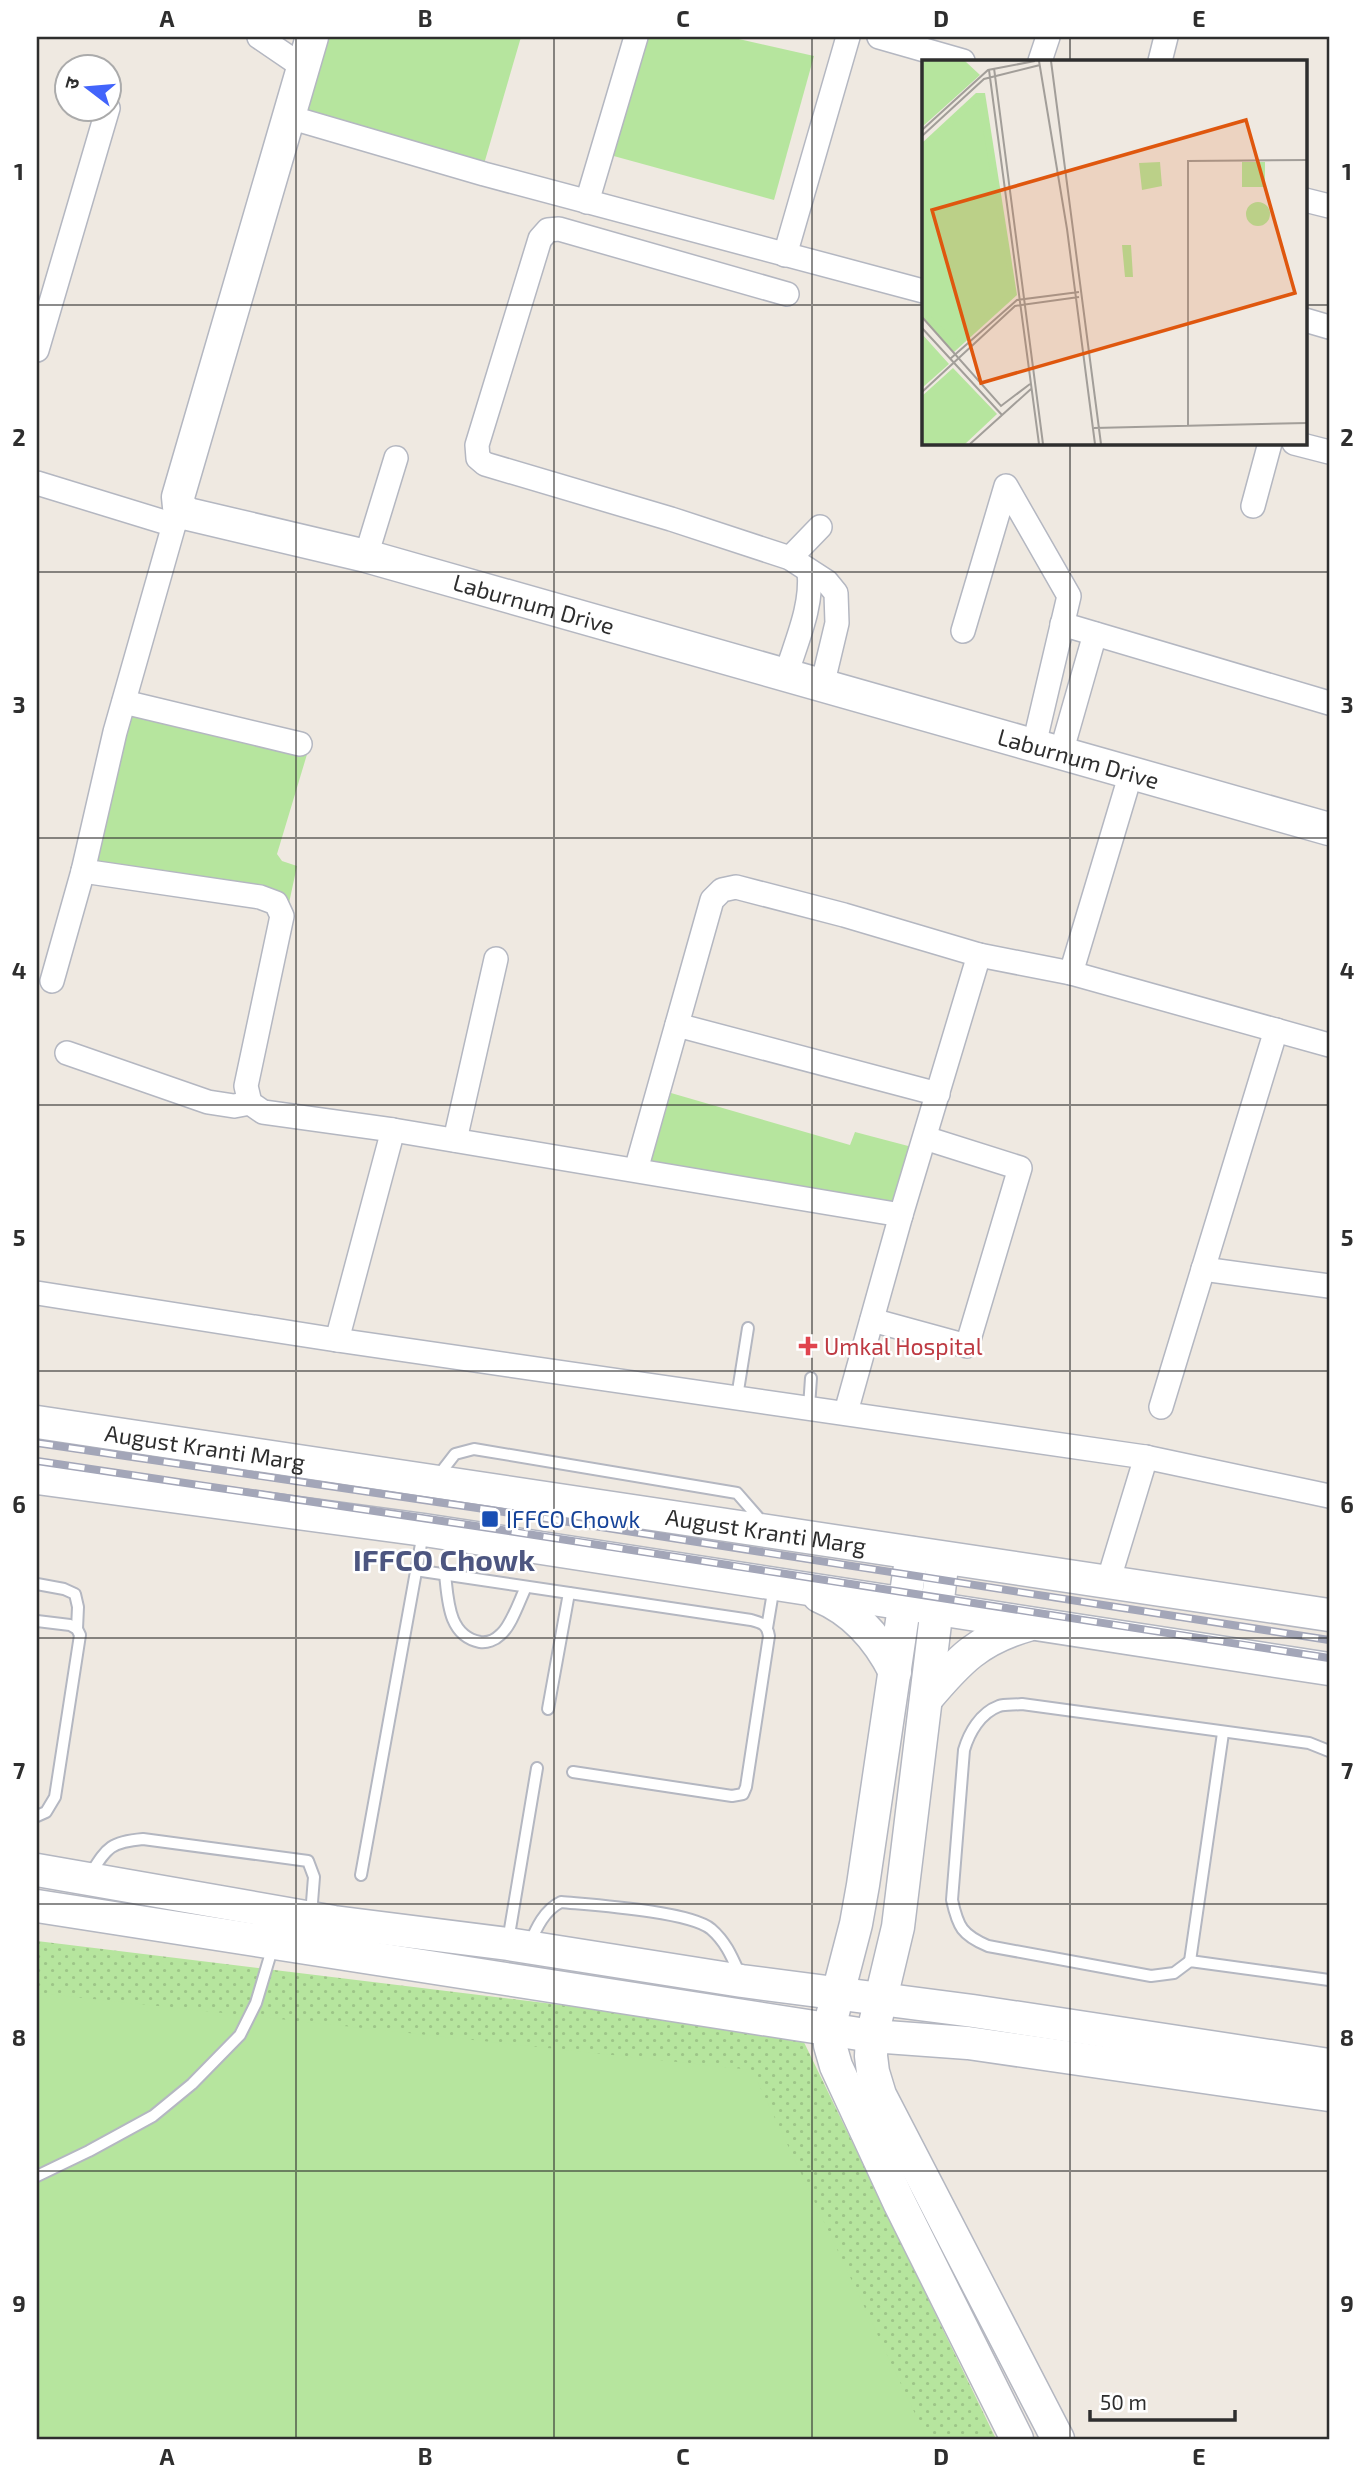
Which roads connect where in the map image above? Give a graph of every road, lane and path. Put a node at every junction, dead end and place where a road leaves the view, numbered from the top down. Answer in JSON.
{"nodes":[{"id":1,"x":259,"y":37,"type":"edge"},
{"id":2,"x":636,"y":37,"type":"edge"},
{"id":3,"x":848,"y":37,"type":"edge"},
{"id":4,"x":878,"y":37,"type":"edge"},
{"id":5,"x":1048,"y":37,"type":"edge"},
{"id":6,"x":1166,"y":37,"type":"edge"},
{"id":7,"x":951,"y":51,"type":"edge"},
{"id":8,"x":308,"y":52,"type":"edge"},
{"id":9,"x":1040,"y":60,"type":"edge"},
{"id":10,"x":1160,"y":60,"type":"edge"},
{"id":11,"x":289,"y":117,"type":"junction"},
{"id":12,"x":104,"y":122,"type":"edge"},
{"id":13,"x":1306,"y":200,"type":"edge"},
{"id":14,"x":587,"y":202,"type":"junction"},
{"id":15,"x":1329,"y":206,"type":"edge"},
{"id":16,"x":785,"y":255,"type":"junction"},
{"id":17,"x":922,"y":291,"type":"edge"},
{"id":18,"x":787,"y":294,"type":"dead end"},
{"id":19,"x":1306,"y":320,"type":"edge"},
{"id":20,"x":1329,"y":327,"type":"edge"},
{"id":21,"x":37,"y":350,"type":"edge"},
{"id":22,"x":1270,"y":444,"type":"edge"},
{"id":23,"x":1298,"y":444,"type":"edge"},
{"id":24,"x":1329,"y":452,"type":"edge"},
{"id":25,"x":396,"y":458,"type":"dead end"},
{"id":26,"x":37,"y":483,"type":"edge"},
{"id":27,"x":1253,"y":506,"type":"dead end"},
{"id":28,"x":176,"y":516,"type":"junction"},
{"id":29,"x":820,"y":527,"type":"dead end"},
{"id":30,"x":366,"y":556,"type":"junction"},
{"id":31,"x":790,"y":558,"type":"junction"},
{"id":32,"x":809,"y":571,"type":"junction"},
{"id":33,"x":1062,"y":624,"type":"junction"},
{"id":34,"x":962,"y":631,"type":"dead end"},
{"id":35,"x":1095,"y":634,"type":"junction"},
{"id":36,"x":786,"y":675,"type":"junction"},
{"id":37,"x":822,"y":685,"type":"junction"},
{"id":38,"x":124,"y":702,"type":"junction"},
{"id":39,"x":1329,"y":703,"type":"edge"},
{"id":40,"x":300,"y":744,"type":"dead end"},
{"id":41,"x":1047,"y":749,"type":"junction"},
{"id":42,"x":1131,"y":773,"type":"junction"},
{"id":43,"x":1329,"y":829,"type":"edge"},
{"id":44,"x":83,"y":872,"type":"junction"},
{"id":45,"x":979,"y":956,"type":"junction"},
{"id":46,"x":496,"y":960,"type":"dead end"},
{"id":47,"x":1071,"y":972,"type":"junction"},
{"id":48,"x":52,"y":981,"type":"dead end"},
{"id":49,"x":677,"y":1025,"type":"junction"},
{"id":50,"x":1276,"y":1030,"type":"junction"},
{"id":51,"x":1329,"y":1045,"type":"edge"},
{"id":52,"x":67,"y":1053,"type":"dead end"},
{"id":53,"x":938,"y":1094,"type":"junction"},
{"id":54,"x":250,"y":1103,"type":"junction"},
{"id":55,"x":393,"y":1130,"type":"junction"},
{"id":56,"x":925,"y":1138,"type":"junction"},
{"id":57,"x":455,"y":1140,"type":"junction"},
{"id":58,"x":636,"y":1170,"type":"junction"},
{"id":59,"x":901,"y":1215,"type":"junction"},
{"id":60,"x":1203,"y":1269,"type":"junction"},
{"id":61,"x":1329,"y":1286,"type":"edge"},
{"id":62,"x":37,"y":1293,"type":"edge"},
{"id":63,"x":872,"y":1320,"type":"junction"},
{"id":64,"x":748,"y":1328,"type":"dead end"},
{"id":65,"x":337,"y":1340,"type":"junction"},
{"id":66,"x":811,"y":1378,"type":"dead end"},
{"id":67,"x":737,"y":1397,"type":"junction"},
{"id":68,"x":808,"y":1407,"type":"junction"},
{"id":69,"x":1161,"y":1407,"type":"dead end"},
{"id":70,"x":846,"y":1412,"type":"junction"},
{"id":71,"x":37,"y":1422,"type":"edge"},
{"id":72,"x":1146,"y":1457,"type":"junction"},
{"id":73,"x":37,"y":1478,"type":"edge"},
{"id":74,"x":1329,"y":1496,"type":"edge"},
{"id":75,"x":424,"y":1530,"type":"junction"},
{"id":76,"x":912,"y":1553,"type":"junction"},
{"id":77,"x":943,"y":1558,"type":"junction"},
{"id":78,"x":415,"y":1570,"type":"junction"},
{"id":79,"x":444,"y":1574,"type":"junction"},
{"id":80,"x":1108,"y":1582,"type":"junction"},
{"id":81,"x":37,"y":1584,"type":"edge"},
{"id":82,"x":787,"y":1585,"type":"junction"},
{"id":83,"x":526,"y":1587,"type":"junction"},
{"id":84,"x":569,"y":1593,"type":"junction"},
{"id":85,"x":903,"y":1603,"type":"junction"},
{"id":86,"x":936,"y":1609,"type":"junction"},
{"id":87,"x":1329,"y":1615,"type":"edge"},
{"id":88,"x":37,"y":1620,"type":"edge"},
{"id":89,"x":1033,"y":1623,"type":"junction"},
{"id":90,"x":767,"y":1628,"type":"junction"},
{"id":91,"x":77,"y":1629,"type":"junction"},
{"id":92,"x":1329,"y":1669,"type":"edge"},
{"id":93,"x":895,"y":1672,"type":"junction"},
{"id":94,"x":927,"y":1698,"type":"junction"},
{"id":95,"x":548,"y":1709,"type":"dead end"},
{"id":96,"x":1223,"y":1732,"type":"junction"},
{"id":97,"x":1329,"y":1751,"type":"edge"},
{"id":98,"x":537,"y":1768,"type":"dead end"},
{"id":99,"x":573,"y":1772,"type":"dead end"},
{"id":100,"x":37,"y":1816,"type":"edge"},
{"id":101,"x":37,"y":1870,"type":"edge"},
{"id":102,"x":361,"y":1875,"type":"dead end"},
{"id":103,"x":87,"y":1878,"type":"junction"},
{"id":104,"x":37,"y":1906,"type":"edge"},
{"id":105,"x":311,"y":1918,"type":"junction"},
{"id":106,"x":274,"y":1943,"type":"junction"},
{"id":107,"x":518,"y":1945,"type":"junction"},
{"id":108,"x":1190,"y":1961,"type":"junction"},
{"id":109,"x":1329,"y":1980,"type":"edge"},
{"id":110,"x":742,"y":1981,"type":"junction"},
{"id":111,"x":839,"y":1993,"type":"junction"},
{"id":112,"x":881,"y":1998,"type":"junction"},
{"id":113,"x":829,"y":2028,"type":"junction"},
{"id":114,"x":872,"y":2036,"type":"junction"},
{"id":115,"x":1329,"y":2065,"type":"edge"},
{"id":116,"x":1329,"y":2095,"type":"edge"},
{"id":117,"x":37,"y":2176,"type":"edge"},
{"id":118,"x":1017,"y":2439,"type":"edge"},
{"id":119,"x":1058,"y":2439,"type":"edge"}],
"edges":[{"from":1,"to":8,"type":"street"},
{"from":2,"to":14,"type":"street"},
{"from":3,"to":16,"type":"street"},
{"from":4,"to":7,"type":"street"},
{"from":5,"to":9,"type":"street"},
{"from":6,"to":10,"type":"street"},
{"from":8,"to":11,"type":"street"},
{"from":11,"to":14,"type":"street"},
{"from":11,"to":28,"type":"street"},
{"from":12,"to":21,"type":"street"},
{"from":13,"to":15,"type":"street"},
{"from":14,"to":16,"type":"street"},
{"from":16,"to":17,"type":"street"},
{"from":18,"to":31,"type":"street"},
{"from":19,"to":20,"type":"street"},
{"from":22,"to":27,"type":"street"},
{"from":23,"to":24,"type":"street"},
{"from":25,"to":30,"type":"street"},
{"from":26,"to":28,"type":"street"},
{"from":28,"to":30,"type":"street","name":"Laburnum Drive"},
{"from":28,"to":38,"type":"street"},
{"from":29,"to":31,"type":"street"},
{"from":30,"to":36,"type":"street","name":"Laburnum Drive"},
{"from":31,"to":32,"type":"street"},
{"from":32,"to":36,"type":"street"},
{"from":32,"to":37,"type":"street"},
{"from":33,"to":34,"type":"street"},
{"from":33,"to":35,"type":"street"},
{"from":33,"to":41,"type":"street"},
{"from":35,"to":39,"type":"street"},
{"from":35,"to":41,"type":"street"},
{"from":36,"to":37,"type":"street","name":"Laburnum Drive"},
{"from":37,"to":41,"type":"street","name":"Laburnum Drive"},
{"from":38,"to":40,"type":"street"},
{"from":38,"to":44,"type":"street"},
{"from":41,"to":42,"type":"street","name":"Laburnum Drive"},
{"from":42,"to":43,"type":"street","name":"Laburnum Drive"},
{"from":42,"to":47,"type":"street"},
{"from":44,"to":48,"type":"street"},
{"from":44,"to":54,"type":"street"},
{"from":45,"to":47,"type":"street"},
{"from":45,"to":49,"type":"street"},
{"from":45,"to":53,"type":"street"},
{"from":46,"to":57,"type":"street"},
{"from":47,"to":50,"type":"street"},
{"from":49,"to":53,"type":"street"},
{"from":49,"to":58,"type":"street"},
{"from":50,"to":51,"type":"street"},
{"from":50,"to":60,"type":"street"},
{"from":52,"to":54,"type":"street"},
{"from":53,"to":56,"type":"street"},
{"from":54,"to":55,"type":"street"},
{"from":55,"to":57,"type":"street"},
{"from":55,"to":65,"type":"street"},
{"from":56,"to":59,"type":"street"},
{"from":56,"to":63,"type":"street"},
{"from":57,"to":58,"type":"street"},
{"from":58,"to":59,"type":"street"},
{"from":59,"to":63,"type":"street"},
{"from":60,"to":61,"type":"street"},
{"from":60,"to":69,"type":"street"},
{"from":62,"to":65,"type":"street"},
{"from":63,"to":70,"type":"street"},
{"from":64,"to":67,"type":"lane"},
{"from":65,"to":67,"type":"street"},
{"from":66,"to":68,"type":"lane"},
{"from":67,"to":68,"type":"street"},
{"from":68,"to":70,"type":"street"},
{"from":70,"to":72,"type":"street"},
{"from":71,"to":76,"type":"street","name":"August Kranti Marg"},
{"from":72,"to":74,"type":"street"},
{"from":72,"to":80,"type":"street"},
{"from":73,"to":75,"type":"street"},
{"from":75,"to":78,"type":"lane"},
{"from":75,"to":82,"type":"street"},
{"from":76,"to":77,"type":"street","name":"August Kranti Marg"},
{"from":76,"to":85,"type":"street"},
{"from":77,"to":80,"type":"street","name":"August Kranti Marg"},
{"from":77,"to":86,"type":"street"},
{"from":78,"to":79,"type":"lane"},
{"from":78,"to":102,"type":"lane"},
{"from":79,"to":83,"type":"lane"},
{"from":79,"to":83,"type":"lane"},
{"from":80,"to":87,"type":"street","name":"August Kranti Marg"},
{"from":81,"to":91,"type":"lane"},
{"from":82,"to":85,"type":"street"},
{"from":82,"to":90,"type":"lane"},
{"from":82,"to":93,"type":"street"},
{"from":83,"to":84,"type":"lane"},
{"from":84,"to":90,"type":"lane"},
{"from":84,"to":95,"type":"lane"},
{"from":85,"to":86,"type":"street"},
{"from":85,"to":93,"type":"street"},
{"from":86,"to":89,"type":"street"},
{"from":86,"to":94,"type":"street"},
{"from":88,"to":91,"type":"lane"},
{"from":89,"to":92,"type":"street"},
{"from":89,"to":94,"type":"street"},
{"from":90,"to":99,"type":"lane"},
{"from":91,"to":100,"type":"lane"},
{"from":93,"to":111,"type":"street"},
{"from":94,"to":112,"type":"street"},
{"from":96,"to":97,"type":"lane"},
{"from":96,"to":108,"type":"lane"},
{"from":96,"to":108,"type":"lane"},
{"from":98,"to":107,"type":"lane"},
{"from":101,"to":103,"type":"street"},
{"from":103,"to":105,"type":"street"},
{"from":103,"to":105,"type":"lane"},
{"from":104,"to":106,"type":"street"},
{"from":105,"to":107,"type":"street"},
{"from":106,"to":113,"type":"street"},
{"from":106,"to":117,"type":"lane"},
{"from":107,"to":110,"type":"street"},
{"from":107,"to":110,"type":"lane"},
{"from":108,"to":109,"type":"lane"},
{"from":110,"to":111,"type":"street"},
{"from":111,"to":112,"type":"street"},
{"from":111,"to":113,"type":"street"},
{"from":112,"to":114,"type":"street"},
{"from":112,"to":115,"type":"street"},
{"from":113,"to":114,"type":"street"},
{"from":113,"to":118,"type":"street"},
{"from":114,"to":116,"type":"street"},
{"from":114,"to":119,"type":"street"}]}
